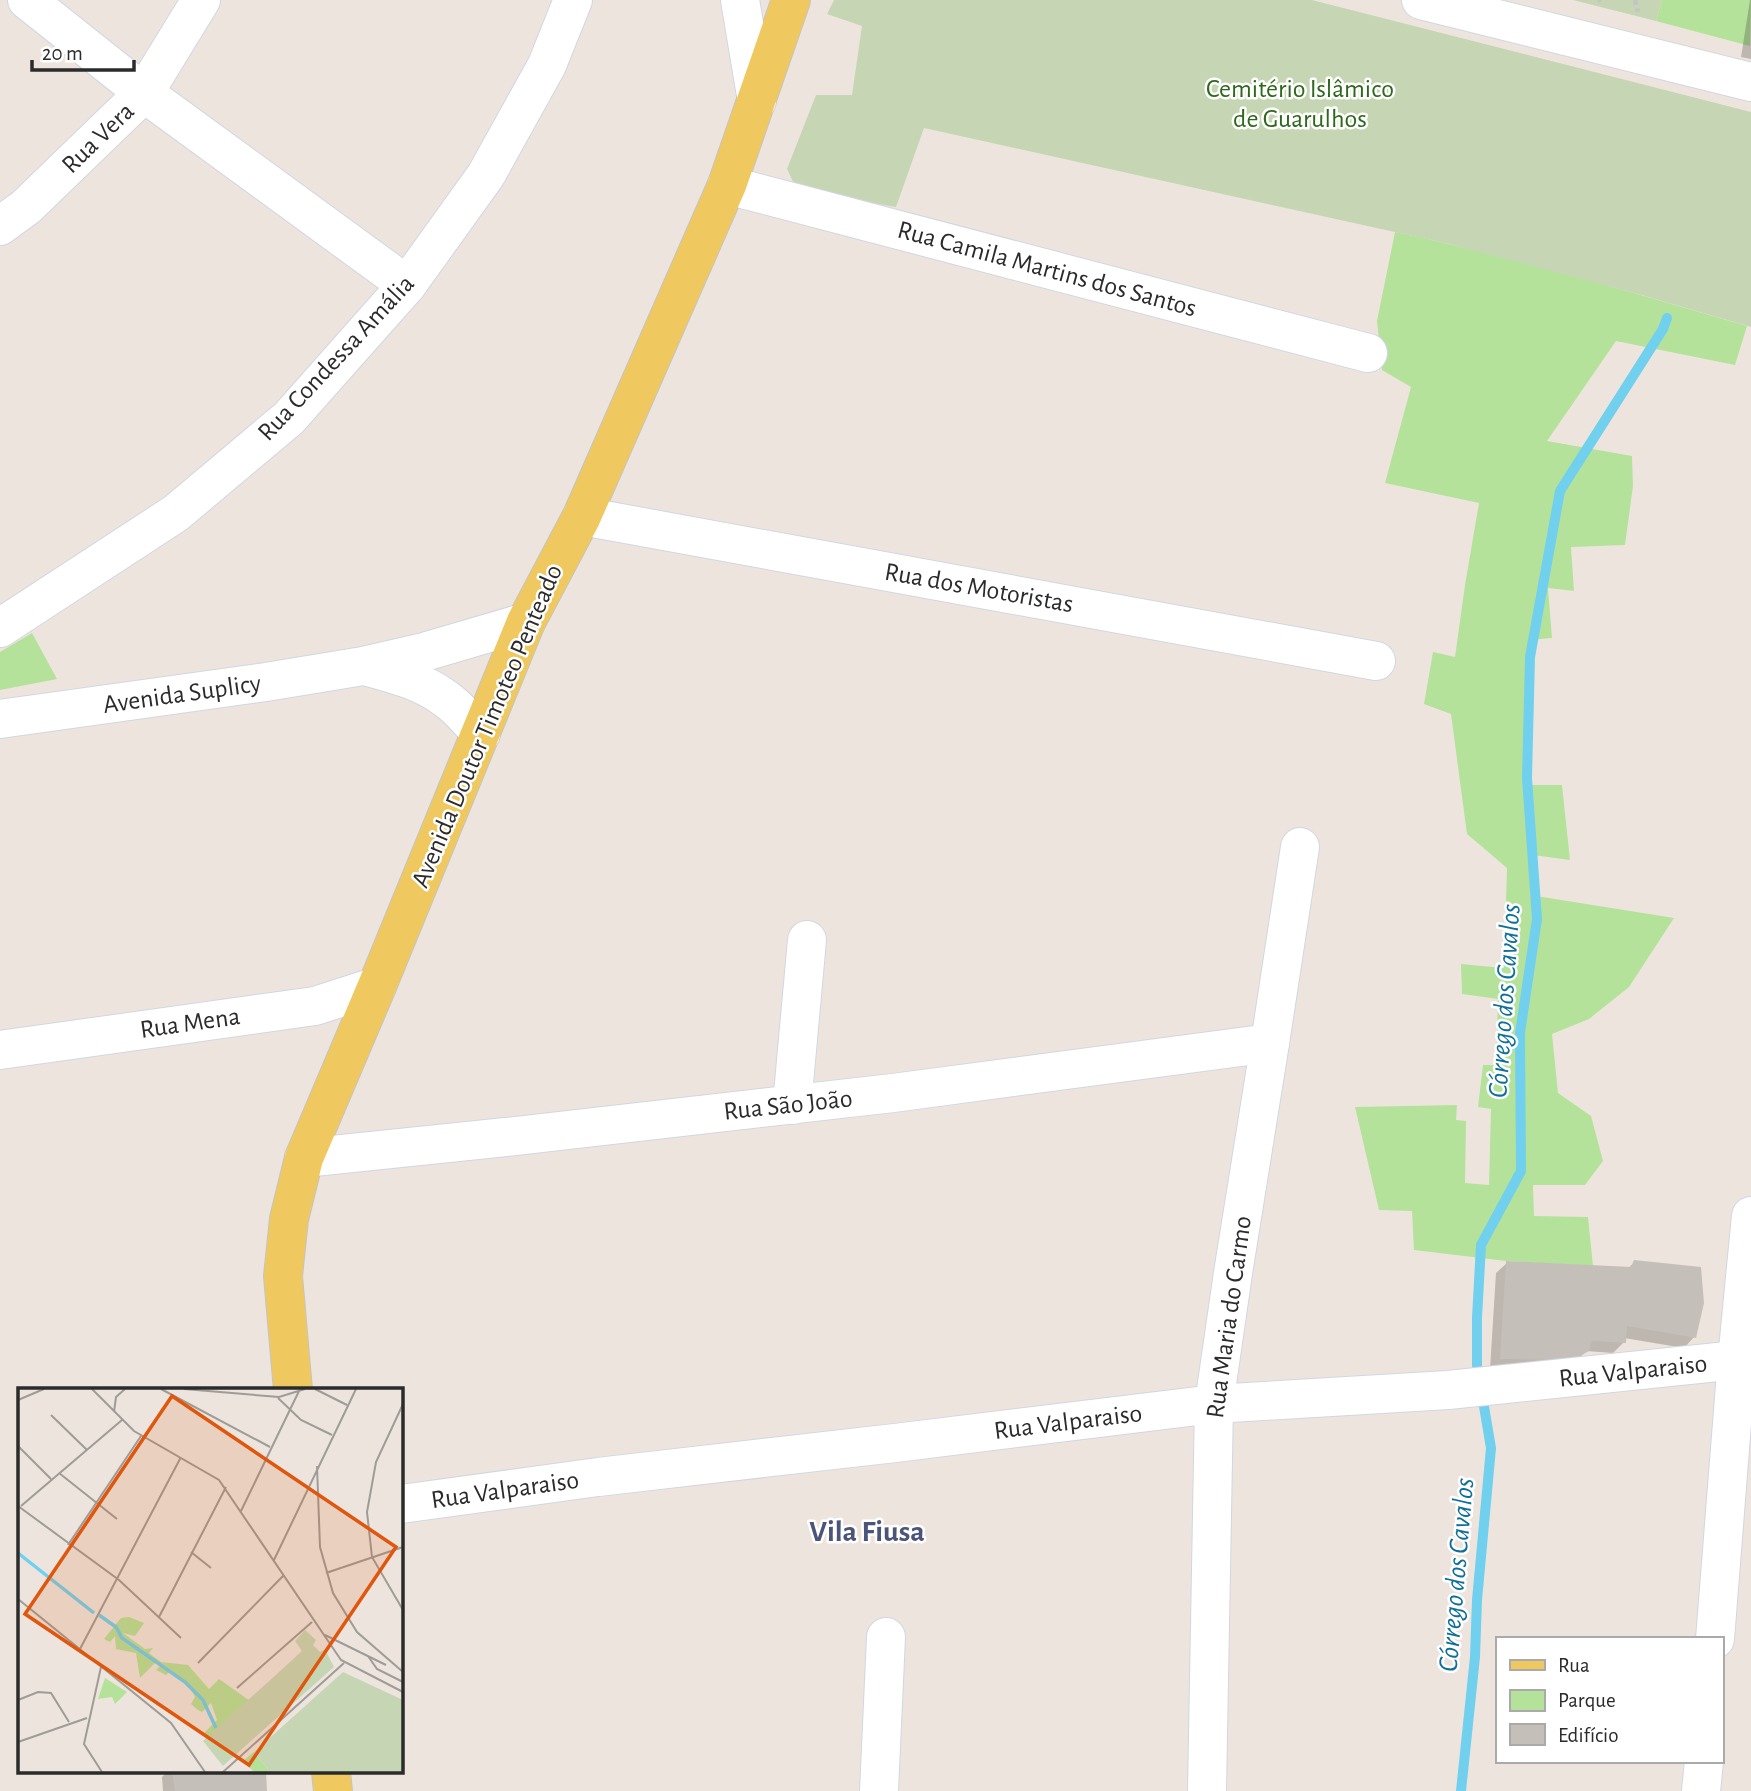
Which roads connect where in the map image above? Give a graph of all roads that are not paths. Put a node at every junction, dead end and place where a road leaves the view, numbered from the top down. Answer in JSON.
{"nodes":[{"id":1,"x":27,"y":0,"type":"edge"},
{"id":2,"x":201,"y":0,"type":"edge"},
{"id":3,"x":573,"y":0,"type":"edge"},
{"id":4,"x":740,"y":0,"type":"edge"},
{"id":5,"x":791,"y":0,"type":"edge"},
{"id":6,"x":1421,"y":0,"type":"edge"},
{"id":7,"x":1751,"y":82,"type":"edge"},
{"id":8,"x":144,"y":93,"type":"junction"},
{"id":9,"x":757,"y":101,"type":"junction"},
{"id":10,"x":727,"y":185,"type":"junction"},
{"id":11,"x":0,"y":226,"type":"edge"},
{"id":12,"x":407,"y":285,"type":"junction"},
{"id":13,"x":1367,"y":353,"type":"dead end"},
{"id":14,"x":582,"y":516,"type":"junction"},
{"id":15,"x":526,"y":622,"type":"junction"},
{"id":16,"x":0,"y":628,"type":"edge"},
{"id":17,"x":1376,"y":661,"type":"dead end"},
{"id":18,"x":363,"y":666,"type":"junction"},
{"id":19,"x":0,"y":719,"type":"edge"},
{"id":20,"x":481,"y":734,"type":"junction"},
{"id":21,"x":1300,"y":847,"type":"dead end"},
{"id":22,"x":807,"y":940,"type":"dead end"},
{"id":23,"x":377,"y":986,"type":"junction"},
{"id":24,"x":1270,"y":1043,"type":"junction"},
{"id":25,"x":0,"y":1050,"type":"edge"},
{"id":26,"x":792,"y":1105,"type":"junction"},
{"id":27,"x":304,"y":1158,"type":"junction"},
{"id":28,"x":1751,"y":1216,"type":"edge"},
{"id":29,"x":1737,"y":1360,"type":"junction"},
{"id":30,"x":293,"y":1388,"type":"edge"},
{"id":31,"x":1214,"y":1404,"type":"junction"},
{"id":32,"x":402,"y":1504,"type":"edge"},
{"id":33,"x":886,"y":1637,"type":"dead end"},
{"id":34,"x":1715,"y":1637,"type":"edge"},
{"id":35,"x":1704,"y":1763,"type":"edge"},
{"id":36,"x":879,"y":1791,"type":"edge"},
{"id":37,"x":1207,"y":1791,"type":"edge"},
{"id":38,"x":1701,"y":1791,"type":"edge"}],
"edges":[{"from":1,"to":8,"type":"street"},
{"from":2,"to":8,"type":"street","name":"Rua Vera"},
{"from":3,"to":12,"type":"street","name":"Rua Condessa Amália"},
{"from":4,"to":9,"type":"street"},
{"from":5,"to":9,"type":"main road","name":"Avenida Doutor Timoteo Penteado"},
{"from":6,"to":7,"type":"street"},
{"from":8,"to":11,"type":"street","name":"Rua Vera"},
{"from":8,"to":12,"type":"street"},
{"from":9,"to":10,"type":"main road","name":"Avenida Doutor Timoteo Penteado"},
{"from":10,"to":13,"type":"street","name":"Rua Camila Martins dos Santos"},
{"from":10,"to":14,"type":"main road","name":"Avenida Doutor Timoteo Penteado"},
{"from":12,"to":16,"type":"street","name":"Rua Condessa Amália"},
{"from":14,"to":15,"type":"main road","name":"Avenida Doutor Timoteo Penteado"},
{"from":14,"to":17,"type":"street","name":"Rua dos Motoristas"},
{"from":15,"to":18,"type":"street","name":"Avenida Suplicy"},
{"from":15,"to":20,"type":"main road","name":"Avenida Doutor Timoteo Penteado"},
{"from":18,"to":19,"type":"street","name":"Avenida Suplicy"},
{"from":18,"to":20,"type":"street","name":"Avenida Suplicy"},
{"from":20,"to":23,"type":"main road","name":"Avenida Doutor Timoteo Penteado"},
{"from":21,"to":24,"type":"street","name":"Rua Maria do Carmo"},
{"from":22,"to":26,"type":"street"},
{"from":23,"to":25,"type":"street","name":"Rua Mena"},
{"from":23,"to":27,"type":"main road","name":"Avenida Doutor Timoteo Penteado"},
{"from":24,"to":26,"type":"street","name":"Rua São João"},
{"from":24,"to":31,"type":"street","name":"Rua Maria do Carmo"},
{"from":26,"to":27,"type":"street","name":"Rua São João"},
{"from":27,"to":30,"type":"main road","name":"Avenida Doutor Timoteo Penteado"},
{"from":28,"to":29,"type":"street"},
{"from":29,"to":31,"type":"street","name":"Rua Valparaiso"},
{"from":29,"to":34,"type":"street"},
{"from":31,"to":32,"type":"street","name":"Rua Valparaiso"},
{"from":31,"to":37,"type":"street","name":"Rua Maria do Carmo"},
{"from":33,"to":36,"type":"street"},
{"from":35,"to":38,"type":"street"}]}
